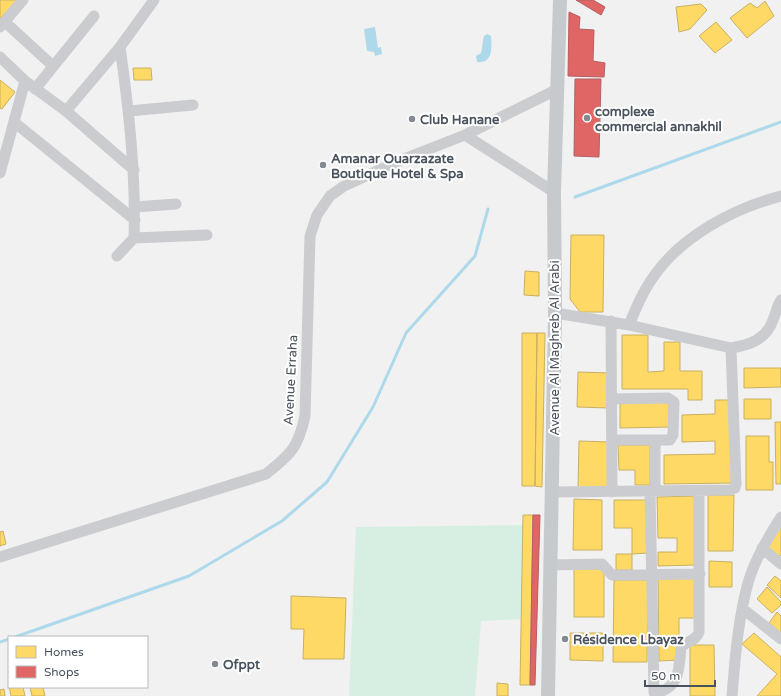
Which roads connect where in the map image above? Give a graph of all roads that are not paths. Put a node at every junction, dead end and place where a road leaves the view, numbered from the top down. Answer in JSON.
{"nodes":[{"id":1,"x":24,"y":0,"type":"edge"},
{"id":2,"x":560,"y":0,"type":"edge"},
{"id":3,"x":152,"y":1,"type":"edge"},
{"id":4,"x":94,"y":16,"type":"dead end"},
{"id":5,"x":2,"y":25,"type":"edge"},
{"id":6,"x":120,"y":47,"type":"junction"},
{"id":7,"x":0,"y":57,"type":"edge"},
{"id":8,"x":53,"y":66,"type":"junction"},
{"id":9,"x":25,"y":81,"type":"junction"},
{"id":10,"x":35,"y":89,"type":"junction"},
{"id":11,"x":556,"y":90,"type":"junction"},
{"id":12,"x":194,"y":105,"type":"dead end"},
{"id":13,"x":66,"y":111,"type":"junction"},
{"id":14,"x":129,"y":111,"type":"junction"},
{"id":15,"x":14,"y":122,"type":"junction"},
{"id":16,"x":465,"y":135,"type":"junction"},
{"id":17,"x":134,"y":170,"type":"junction"},
{"id":18,"x":0,"y":173,"type":"edge"},
{"id":19,"x":554,"y":192,"type":"junction"},
{"id":20,"x":781,"y":196,"type":"edge"},
{"id":21,"x":176,"y":204,"type":"dead end"},
{"id":22,"x":135,"y":207,"type":"junction"},
{"id":23,"x":135,"y":220,"type":"junction"},
{"id":24,"x":208,"y":235,"type":"dead end"},
{"id":25,"x":134,"y":238,"type":"junction"},
{"id":26,"x":117,"y":256,"type":"dead end"},
{"id":27,"x":781,"y":300,"type":"edge"},
{"id":28,"x":555,"y":313,"type":"junction"},
{"id":29,"x":611,"y":321,"type":"junction"},
{"id":30,"x":629,"y":325,"type":"junction"},
{"id":31,"x":731,"y":348,"type":"junction"},
{"id":32,"x":611,"y":399,"type":"junction"},
{"id":33,"x":612,"y":440,"type":"junction"},
{"id":34,"x":655,"y":441,"type":"junction"},
{"id":35,"x":700,"y":491,"type":"junction"},
{"id":36,"x":552,"y":492,"type":"junction"},
{"id":37,"x":612,"y":492,"type":"junction"},
{"id":38,"x":652,"y":492,"type":"junction"},
{"id":39,"x":781,"y":517,"type":"edge"},
{"id":40,"x":762,"y":548,"type":"junction"},
{"id":41,"x":0,"y":557,"type":"edge"},
{"id":42,"x":781,"y":564,"type":"edge"},
{"id":43,"x":550,"y":565,"type":"junction"},
{"id":44,"x":700,"y":574,"type":"junction"},
{"id":45,"x":652,"y":575,"type":"junction"},
{"id":46,"x":743,"y":609,"type":"junction"},
{"id":47,"x":781,"y":639,"type":"edge"},
{"id":48,"x":548,"y":696,"type":"edge"},
{"id":49,"x":732,"y":696,"type":"edge"}],
"edges":[{"from":1,"to":5,"type":"street"},
{"from":2,"to":11,"type":"main road","name":"Avenue Al Maghreb Al Arabi"},
{"from":3,"to":6,"type":"street"},
{"from":4,"to":8,"type":"street"},
{"from":5,"to":8,"type":"street"},
{"from":6,"to":13,"type":"street"},
{"from":6,"to":14,"type":"street"},
{"from":7,"to":9,"type":"street"},
{"from":8,"to":10,"type":"street"},
{"from":9,"to":10,"type":"street"},
{"from":9,"to":15,"type":"street"},
{"from":10,"to":13,"type":"street"},
{"from":11,"to":16,"type":"street","name":"Avenue Erraha"},
{"from":11,"to":19,"type":"main road","name":"Avenue Al Maghreb Al Arabi"},
{"from":12,"to":14,"type":"street"},
{"from":13,"to":17,"type":"street"},
{"from":14,"to":17,"type":"street"},
{"from":15,"to":18,"type":"street"},
{"from":15,"to":23,"type":"street"},
{"from":16,"to":19,"type":"street"},
{"from":16,"to":41,"type":"street","name":"Avenue Erraha"},
{"from":17,"to":22,"type":"street"},
{"from":19,"to":28,"type":"main road","name":"Avenue Al Maghreb Al Arabi"},
{"from":20,"to":30,"type":"street"},
{"from":21,"to":22,"type":"street"},
{"from":22,"to":23,"type":"street"},
{"from":23,"to":25,"type":"street"},
{"from":24,"to":25,"type":"street"},
{"from":25,"to":26,"type":"street"},
{"from":27,"to":31,"type":"street"},
{"from":28,"to":29,"type":"street"},
{"from":28,"to":36,"type":"main road","name":"Avenue Al Maghreb Al Arabi"},
{"from":29,"to":30,"type":"street"},
{"from":29,"to":32,"type":"street"},
{"from":30,"to":31,"type":"street"},
{"from":31,"to":35,"type":"street"},
{"from":32,"to":33,"type":"street"},
{"from":32,"to":34,"type":"street"},
{"from":33,"to":34,"type":"street"},
{"from":33,"to":37,"type":"street"},
{"from":34,"to":38,"type":"street"},
{"from":35,"to":38,"type":"street"},
{"from":35,"to":44,"type":"street"},
{"from":36,"to":37,"type":"street"},
{"from":36,"to":43,"type":"main road","name":"Avenue Al Maghreb Al Arabi"},
{"from":37,"to":38,"type":"street"},
{"from":38,"to":45,"type":"street"},
{"from":39,"to":40,"type":"street"},
{"from":40,"to":42,"type":"street"},
{"from":40,"to":46,"type":"street"},
{"from":43,"to":45,"type":"street"},
{"from":43,"to":48,"type":"main road","name":"Avenue Al Maghreb Al Arabi"},
{"from":44,"to":45,"type":"street"},
{"from":44,"to":45,"type":"street"},
{"from":46,"to":47,"type":"street"},
{"from":46,"to":49,"type":"street"}]}
